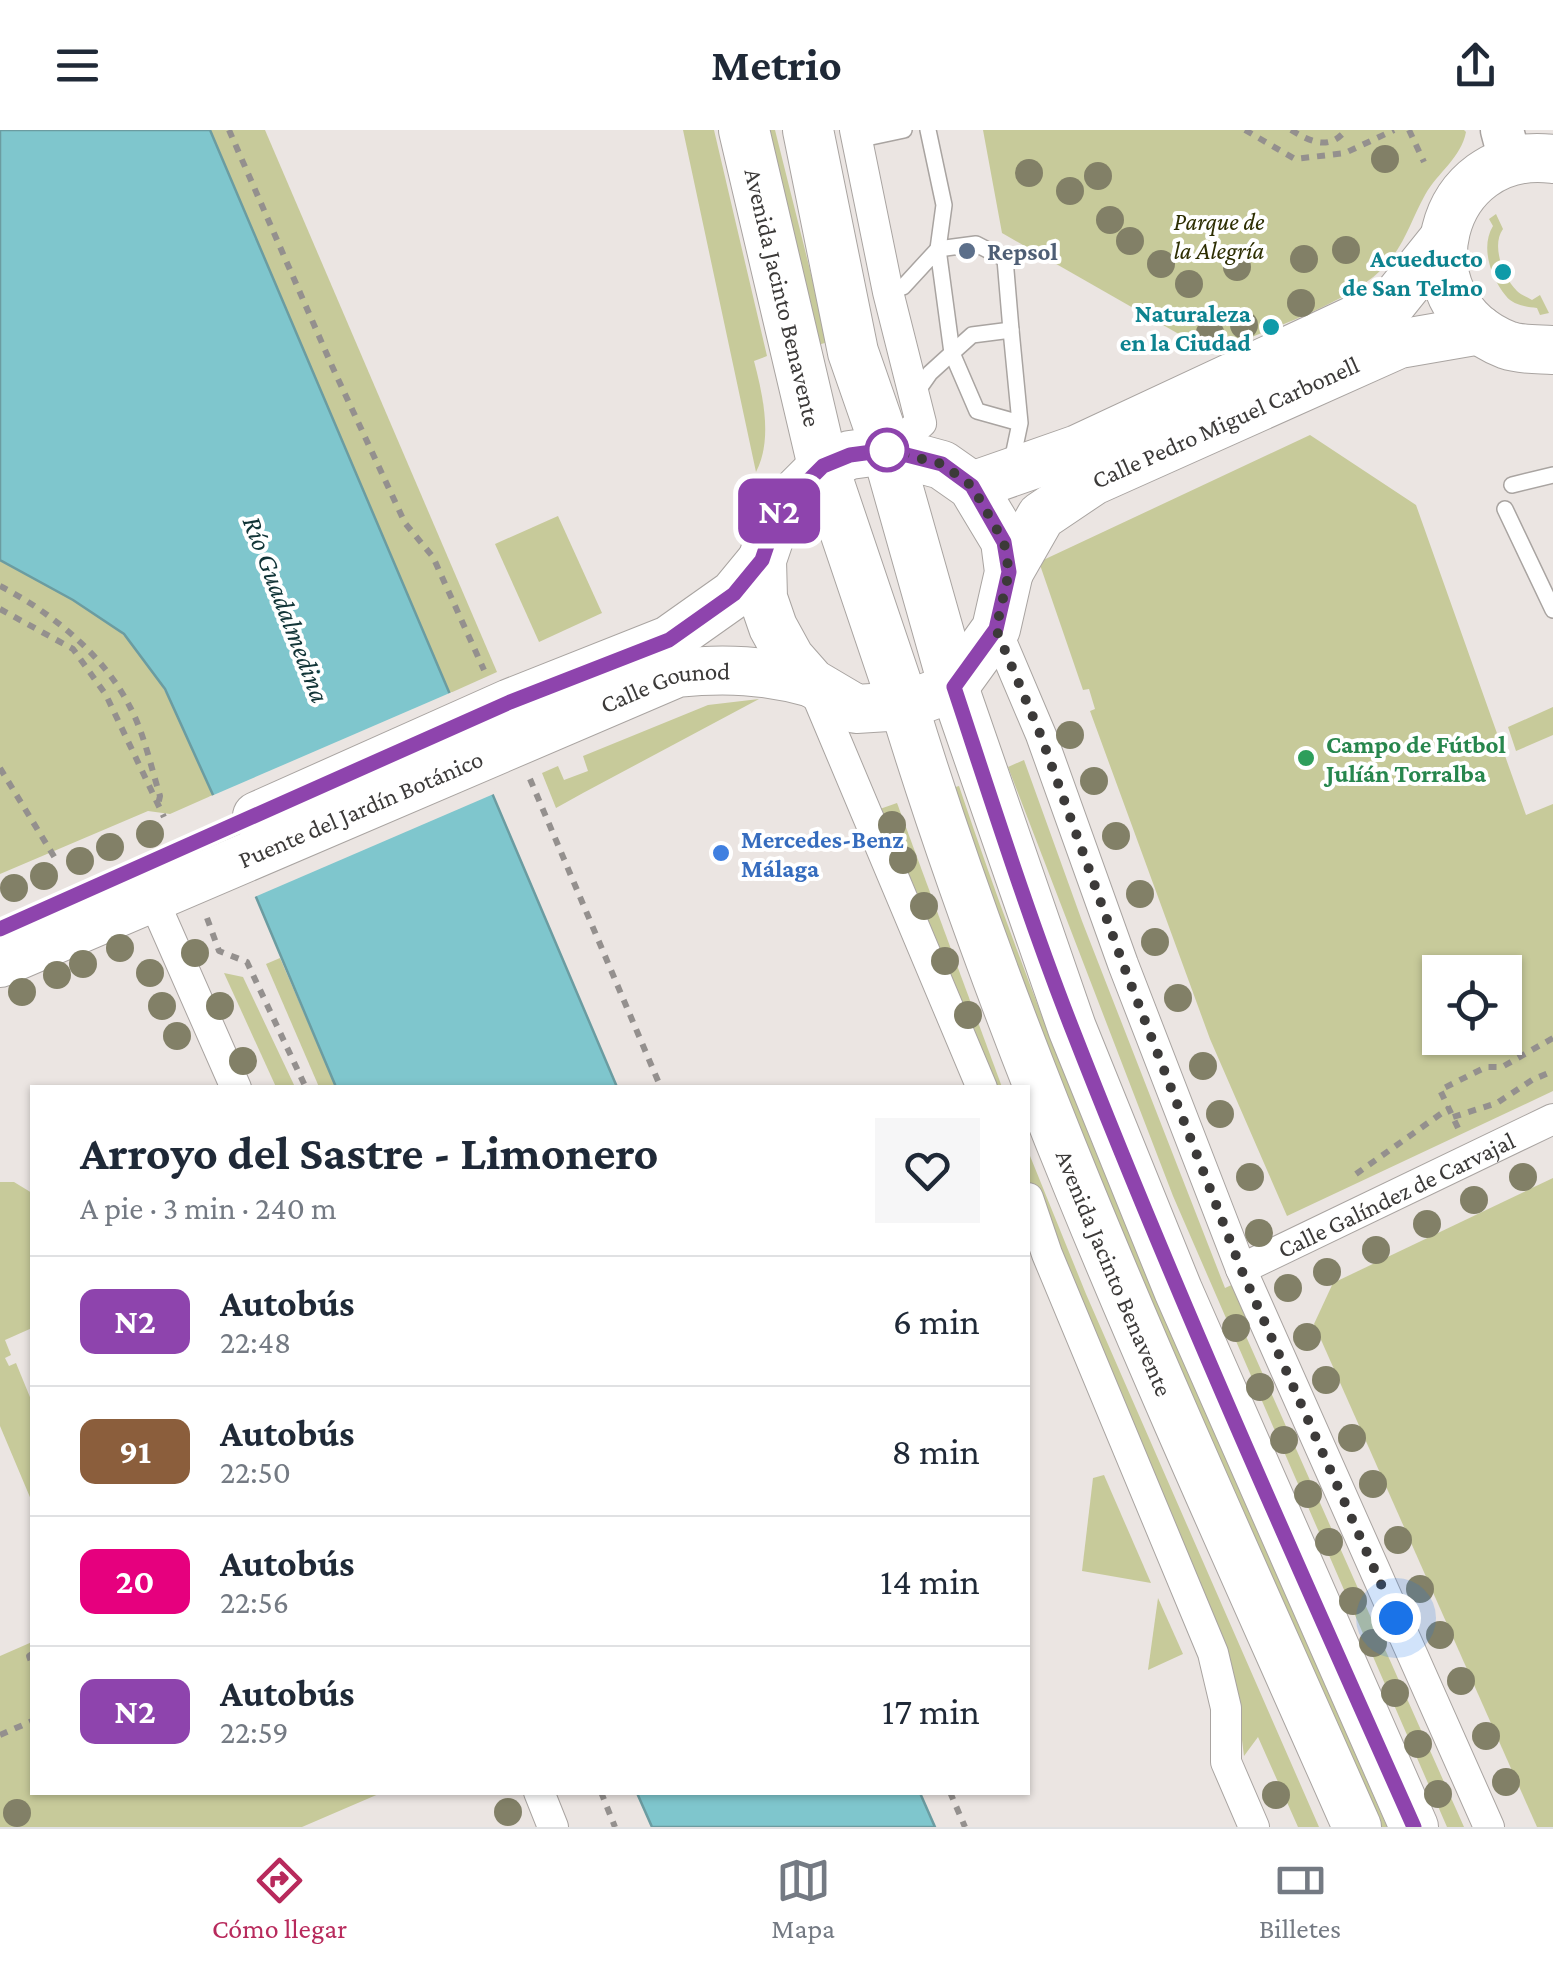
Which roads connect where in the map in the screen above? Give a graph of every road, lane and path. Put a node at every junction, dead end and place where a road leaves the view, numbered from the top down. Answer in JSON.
{"nodes":[{"id":1,"x":230,"y":130,"type":"edge"},
{"id":2,"x":744,"y":130,"type":"edge"},
{"id":3,"x":808,"y":130,"type":"edge"},
{"id":4,"x":904,"y":130,"type":"edge"},
{"id":5,"x":928,"y":130,"type":"edge"},
{"id":6,"x":1245,"y":130,"type":"edge"},
{"id":7,"x":1291,"y":130,"type":"edge"},
{"id":8,"x":1346,"y":130,"type":"edge"},
{"id":9,"x":1410,"y":130,"type":"edge"},
{"id":10,"x":1388,"y":131,"type":"edge"},
{"id":11,"x":856,"y":135,"type":"edge"},
{"id":12,"x":1522,"y":150,"type":"edge"},
{"id":13,"x":1424,"y":162,"type":"dead end"},
{"id":14,"x":1442,"y":241,"type":"junction"},
{"id":15,"x":938,"y":249,"type":"junction"},
{"id":16,"x":888,"y":292,"type":"junction"},
{"id":17,"x":1011,"y":330,"type":"junction"},
{"id":18,"x":1480,"y":330,"type":"junction"},
{"id":19,"x":1553,"y":350,"type":"edge"},
{"id":20,"x":952,"y":353,"type":"junction"},
{"id":21,"x":914,"y":396,"type":"junction"},
{"id":22,"x":1020,"y":423,"type":"junction"},
{"id":23,"x":887,"y":450,"type":"junction"},
{"id":24,"x":823,"y":466,"type":"junction"},
{"id":25,"x":1553,"y":474,"type":"edge"},
{"id":26,"x":990,"y":480,"type":"junction"},
{"id":27,"x":1512,"y":485,"type":"dead end"},
{"id":28,"x":1505,"y":509,"type":"dead end"},
{"id":29,"x":762,"y":560,"type":"junction"},
{"id":30,"x":1009,"y":572,"type":"junction"},
{"id":31,"x":0,"y":586,"type":"edge"},
{"id":32,"x":0,"y":609,"type":"edge"},
{"id":33,"x":1553,"y":610,"type":"edge"},
{"id":34,"x":996,"y":629,"type":"junction"},
{"id":35,"x":812,"y":683,"type":"junction"},
{"id":36,"x":954,"y":687,"type":"junction"},
{"id":37,"x":904,"y":706,"type":"junction"},
{"id":38,"x":513,"y":723,"type":"junction"},
{"id":39,"x":0,"y":768,"type":"edge"},
{"id":40,"x":158,"y":805,"type":"junction"},
{"id":41,"x":58,"y":863,"type":"dead end"},
{"id":42,"x":188,"y":865,"type":"junction"},
{"id":43,"x":152,"y":897,"type":"junction"},
{"id":44,"x":0,"y":928,"type":"edge"},
{"id":45,"x":0,"y":964,"type":"edge"},
{"id":46,"x":1553,"y":1038,"type":"edge"},
{"id":47,"x":1553,"y":1071,"type":"edge"},
{"id":48,"x":235,"y":1085,"type":"edge"},
{"id":49,"x":305,"y":1085,"type":"edge"},
{"id":50,"x":660,"y":1085,"type":"edge"},
{"id":51,"x":981,"y":1085,"type":"edge"},
{"id":52,"x":1448,"y":1108,"type":"junction"},
{"id":53,"x":1453,"y":1118,"type":"junction"},
{"id":54,"x":1553,"y":1119,"type":"edge"},
{"id":55,"x":1459,"y":1130,"type":"dead end"},
{"id":56,"x":1346,"y":1181,"type":"dead end"},
{"id":57,"x":1030,"y":1204,"type":"edge"},
{"id":58,"x":1241,"y":1269,"type":"junction"},
{"id":59,"x":30,"y":1722,"type":"edge"},
{"id":60,"x":0,"y":1735,"type":"edge"},
{"id":61,"x":539,"y":1795,"type":"edge"},
{"id":62,"x":601,"y":1795,"type":"edge"},
{"id":63,"x":951,"y":1795,"type":"edge"},
{"id":64,"x":553,"y":1827,"type":"edge"},
{"id":65,"x":615,"y":1827,"type":"edge"},
{"id":66,"x":965,"y":1827,"type":"edge"},
{"id":67,"x":1254,"y":1827,"type":"edge"},
{"id":68,"x":1357,"y":1827,"type":"edge"},
{"id":69,"x":1414,"y":1827,"type":"edge"},
{"id":70,"x":1488,"y":1827,"type":"edge"}],
"edges":[{"from":1,"to":38,"type":"path"},
{"from":2,"to":24,"type":"highway","name":"Avenida Jacinto Benavente"},
{"from":3,"to":23,"type":"highway","name":"Avenida Jacinto Benavente"},
{"from":4,"to":11,"type":"lane"},
{"from":5,"to":15,"type":"lane"},
{"from":6,"to":10,"type":"path"},
{"from":7,"to":8,"type":"path"},
{"from":9,"to":13,"type":"path"},
{"from":11,"to":16,"type":"street"},
{"from":12,"to":14,"type":"main road","name":"Calle Pedro Miguel Carbonell"},
{"from":14,"to":18,"type":"main road"},
{"from":14,"to":26,"type":"main road","name":"Calle Pedro Miguel Carbonell"},
{"from":15,"to":16,"type":"lane"},
{"from":15,"to":17,"type":"lane"},
{"from":15,"to":20,"type":"lane"},
{"from":16,"to":21,"type":"street"},
{"from":17,"to":20,"type":"lane"},
{"from":17,"to":22,"type":"lane"},
{"from":18,"to":19,"type":"main road"},
{"from":18,"to":30,"type":"main road","name":"Calle Pedro Miguel Carbonell"},
{"from":20,"to":21,"type":"lane"},
{"from":20,"to":22,"type":"lane"},
{"from":21,"to":23,"type":"street"},
{"from":22,"to":26,"type":"lane"},
{"from":23,"to":24,"type":"main road"},
{"from":23,"to":26,"type":"main road"},
{"from":23,"to":36,"type":"highway","name":"Avenida Jacinto Benavente"},
{"from":24,"to":29,"type":"main road"},
{"from":24,"to":37,"type":"highway","name":"Avenida Jacinto Benavente"},
{"from":25,"to":27,"type":"lane"},
{"from":26,"to":30,"type":"main road"},
{"from":28,"to":33,"type":"lane"},
{"from":29,"to":35,"type":"main road"},
{"from":29,"to":38,"type":"main road","name":"Calle Gounod"},
{"from":30,"to":34,"type":"main road"},
{"from":31,"to":40,"type":"path"},
{"from":32,"to":40,"type":"path"},
{"from":34,"to":36,"type":"main road"},
{"from":34,"to":58,"type":"street"},
{"from":35,"to":37,"type":"main road"},
{"from":35,"to":38,"type":"main road","name":"Calle Gounod"},
{"from":35,"to":51,"type":"street"},
{"from":36,"to":37,"type":"main road"},
{"from":36,"to":69,"type":"main road","name":"Avenida Jacinto Benavente"},
{"from":37,"to":68,"type":"main road","name":"Avenida Jacinto Benavente"},
{"from":38,"to":42,"type":"main road","name":"Puente del Jardín Botánico"},
{"from":38,"to":50,"type":"path"},
{"from":39,"to":41,"type":"path"},
{"from":40,"to":42,"type":"path"},
{"from":42,"to":43,"type":"main road"},
{"from":42,"to":44,"type":"main road"},
{"from":42,"to":49,"type":"path"},
{"from":43,"to":45,"type":"main road"},
{"from":43,"to":48,"type":"street"},
{"from":46,"to":52,"type":"path"},
{"from":47,"to":53,"type":"path"},
{"from":52,"to":53,"type":"path"},
{"from":52,"to":56,"type":"path"},
{"from":53,"to":55,"type":"path"},
{"from":54,"to":58,"type":"street","name":"Calle Galíndez de Carvajal"},
{"from":57,"to":67,"type":"street"},
{"from":58,"to":70,"type":"street"},
{"from":59,"to":60,"type":"path"},
{"from":61,"to":64,"type":"street"},
{"from":62,"to":65,"type":"path"},
{"from":63,"to":66,"type":"path"}]}
